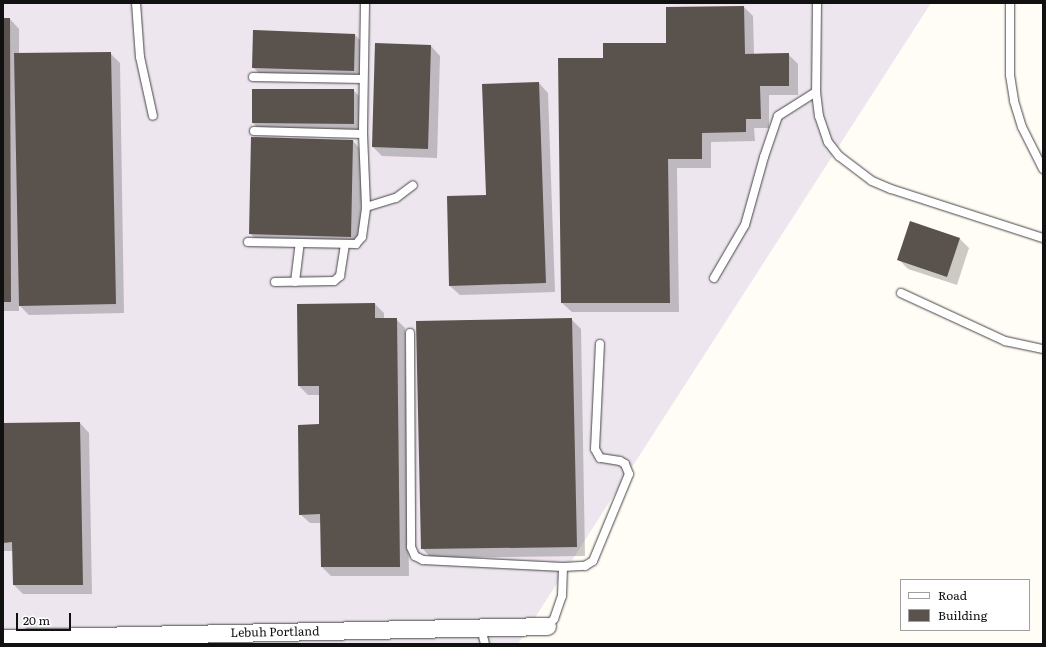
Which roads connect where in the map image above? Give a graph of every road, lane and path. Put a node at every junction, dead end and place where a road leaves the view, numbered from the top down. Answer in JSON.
{"nodes":[{"id":1,"x":136,"y":3,"type":"edge"},
{"id":2,"x":365,"y":3,"type":"edge"},
{"id":3,"x":817,"y":3,"type":"edge"},
{"id":4,"x":1010,"y":3,"type":"edge"},
{"id":5,"x":253,"y":77,"type":"dead end"},
{"id":6,"x":363,"y":79,"type":"junction"},
{"id":7,"x":816,"y":92,"type":"junction"},
{"id":8,"x":153,"y":116,"type":"dead end"},
{"id":9,"x":254,"y":131,"type":"dead end"},
{"id":10,"x":363,"y":134,"type":"junction"},
{"id":11,"x":1043,"y":169,"type":"edge"},
{"id":12,"x":413,"y":185,"type":"dead end"},
{"id":13,"x":366,"y":207,"type":"junction"},
{"id":14,"x":1043,"y":238,"type":"edge"},
{"id":15,"x":248,"y":242,"type":"dead end"},
{"id":16,"x":300,"y":243,"type":"junction"},
{"id":17,"x":344,"y":245,"type":"junction"},
{"id":18,"x":714,"y":278,"type":"dead end"},
{"id":19,"x":275,"y":282,"type":"dead end"},
{"id":20,"x":296,"y":282,"type":"junction"},
{"id":21,"x":901,"y":293,"type":"dead end"},
{"id":22,"x":410,"y":333,"type":"dead end"},
{"id":23,"x":600,"y":344,"type":"dead end"},
{"id":24,"x":1043,"y":349,"type":"edge"},
{"id":25,"x":563,"y":567,"type":"junction"},
{"id":26,"x":547,"y":626,"type":"joint"},
{"id":27,"x":483,"y":636,"type":"edge"},
{"id":28,"x":3,"y":638,"type":"edge"}],
"edges":[{"from":1,"to":8,"type":"lane"},
{"from":2,"to":6,"type":"lane"},
{"from":3,"to":7,"type":"lane"},
{"from":4,"to":11,"type":"lane"},
{"from":5,"to":6,"type":"lane"},
{"from":6,"to":10,"type":"lane"},
{"from":7,"to":14,"type":"lane"},
{"from":7,"to":18,"type":"lane"},
{"from":9,"to":10,"type":"lane"},
{"from":10,"to":13,"type":"lane"},
{"from":12,"to":13,"type":"lane"},
{"from":13,"to":17,"type":"lane"},
{"from":15,"to":16,"type":"lane"},
{"from":16,"to":17,"type":"lane"},
{"from":16,"to":20,"type":"lane"},
{"from":17,"to":20,"type":"lane"},
{"from":19,"to":20,"type":"lane"},
{"from":21,"to":24,"type":"lane"},
{"from":22,"to":25,"type":"lane"},
{"from":23,"to":25,"type":"lane"},
{"from":25,"to":26,"type":"lane"},
{"from":26,"to":27,"type":"street","name":"Lebuh Portland"},
{"from":27,"to":28,"type":"street","name":"Lebuh Portland"}]}
